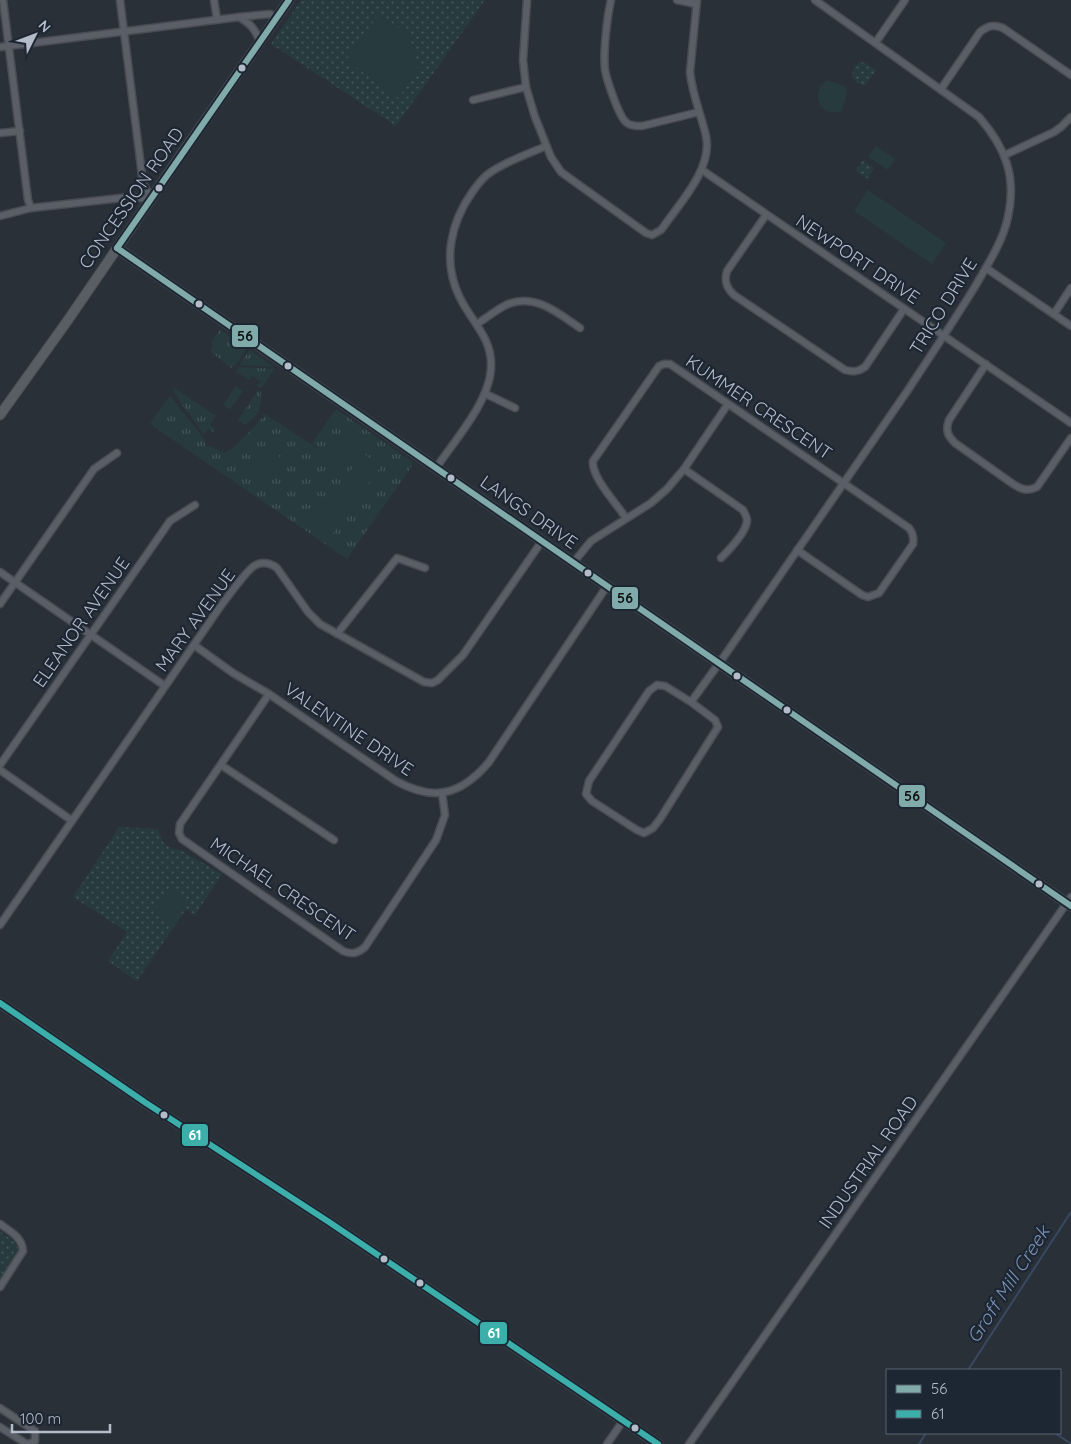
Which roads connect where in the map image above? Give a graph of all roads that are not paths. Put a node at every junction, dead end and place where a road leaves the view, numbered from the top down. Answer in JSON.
{"nodes":[{"id":1,"x":3,"y":0,"type":"edge"},
{"id":2,"x":120,"y":0,"type":"edge"},
{"id":3,"x":214,"y":0,"type":"edge"},
{"id":4,"x":289,"y":0,"type":"edge"},
{"id":5,"x":527,"y":0,"type":"edge"},
{"id":6,"x":611,"y":0,"type":"edge"},
{"id":7,"x":677,"y":0,"type":"edge"},
{"id":8,"x":815,"y":0,"type":"edge"},
{"id":9,"x":905,"y":0,"type":"edge"},
{"id":10,"x":696,"y":2,"type":"edge"},
{"id":11,"x":239,"y":17,"type":"junction"},
{"id":12,"x":276,"y":18,"type":"junction"},
{"id":13,"x":216,"y":19,"type":"junction"},
{"id":14,"x":124,"y":31,"type":"junction"},
{"id":15,"x":260,"y":42,"type":"junction"},
{"id":16,"x":876,"y":42,"type":"junction"},
{"id":17,"x":9,"y":46,"type":"junction"},
{"id":18,"x":0,"y":47,"type":"edge"},
{"id":19,"x":1071,"y":75,"type":"edge"},
{"id":20,"x":526,"y":87,"type":"junction"},
{"id":21,"x":941,"y":88,"type":"junction"},
{"id":22,"x":473,"y":100,"type":"dead end"},
{"id":23,"x":699,"y":112,"type":"junction"},
{"id":24,"x":1071,"y":116,"type":"edge"},
{"id":25,"x":20,"y":131,"type":"junction"},
{"id":26,"x":0,"y":133,"type":"edge"},
{"id":27,"x":546,"y":146,"type":"junction"},
{"id":28,"x":1005,"y":155,"type":"junction"},
{"id":29,"x":702,"y":170,"type":"junction"},
{"id":30,"x":151,"y":199,"type":"junction"},
{"id":31,"x":31,"y":208,"type":"junction"},
{"id":32,"x":766,"y":214,"type":"junction"},
{"id":33,"x":0,"y":216,"type":"edge"},
{"id":34,"x":117,"y":248,"type":"junction"},
{"id":35,"x":986,"y":268,"type":"junction"},
{"id":36,"x":1071,"y":288,"type":"edge"},
{"id":37,"x":904,"y":309,"type":"junction"},
{"id":38,"x":1054,"y":314,"type":"junction"},
{"id":39,"x":477,"y":324,"type":"junction"},
{"id":40,"x":1071,"y":326,"type":"edge"},
{"id":41,"x":580,"y":328,"type":"dead end"},
{"id":42,"x":945,"y":336,"type":"junction"},
{"id":43,"x":986,"y":364,"type":"junction"},
{"id":44,"x":486,"y":394,"type":"junction"},
{"id":45,"x":728,"y":404,"type":"junction"},
{"id":46,"x":515,"y":408,"type":"dead end"},
{"id":47,"x":0,"y":415,"type":"edge"},
{"id":48,"x":1071,"y":423,"type":"edge"},
{"id":49,"x":1071,"y":438,"type":"edge"},
{"id":50,"x":116,"y":453,"type":"dead end"},
{"id":51,"x":436,"y":468,"type":"junction"},
{"id":52,"x":684,"y":469,"type":"junction"},
{"id":53,"x":844,"y":483,"type":"junction"},
{"id":54,"x":195,"y":505,"type":"dead end"},
{"id":55,"x":626,"y":518,"type":"junction"},
{"id":56,"x":542,"y":541,"type":"junction"},
{"id":57,"x":797,"y":550,"type":"junction"},
{"id":58,"x":721,"y":558,"type":"dead end"},
{"id":59,"x":573,"y":563,"type":"junction"},
{"id":60,"x":425,"y":568,"type":"dead end"},
{"id":61,"x":0,"y":572,"type":"edge"},
{"id":62,"x":15,"y":582,"type":"junction"},
{"id":63,"x":607,"y":586,"type":"junction"},
{"id":64,"x":0,"y":604,"type":"edge"},
{"id":65,"x":337,"y":634,"type":"junction"},
{"id":66,"x":90,"y":635,"type":"junction"},
{"id":67,"x":194,"y":645,"type":"junction"},
{"id":68,"x":719,"y":663,"type":"junction"},
{"id":69,"x":165,"y":686,"type":"junction"},
{"id":70,"x":269,"y":694,"type":"junction"},
{"id":71,"x":691,"y":702,"type":"junction"},
{"id":72,"x":221,"y":764,"type":"junction"},
{"id":73,"x":0,"y":765,"type":"edge"},
{"id":74,"x":0,"y":770,"type":"edge"},
{"id":75,"x":442,"y":793,"type":"junction"},
{"id":76,"x":72,"y":820,"type":"junction"},
{"id":77,"x":334,"y":840,"type":"dead end"},
{"id":78,"x":1070,"y":902,"type":"edge"},
{"id":79,"x":0,"y":925,"type":"edge"},
{"id":80,"x":0,"y":1003,"type":"edge"},
{"id":81,"x":0,"y":1224,"type":"edge"},
{"id":82,"x":0,"y":1287,"type":"edge"},
{"id":83,"x":0,"y":1408,"type":"edge"},
{"id":84,"x":623,"y":1421,"type":"junction"},
{"id":85,"x":0,"y":1427,"type":"edge"},
{"id":86,"x":28,"y":1444,"type":"edge"},
{"id":87,"x":607,"y":1444,"type":"edge"},
{"id":88,"x":658,"y":1444,"type":"edge"},
{"id":89,"x":689,"y":1444,"type":"edge"}],
"edges":[{"from":1,"to":17,"type":"street"},
{"from":2,"to":14,"type":"street"},
{"from":3,"to":13,"type":"street"},
{"from":4,"to":12,"type":"main road","name":"CONCESSION ROAD"},
{"from":5,"to":20,"type":"street"},
{"from":6,"to":23,"type":"street"},
{"from":7,"to":10,"type":"street"},
{"from":8,"to":16,"type":"street","name":"TRICO DRIVE"},
{"from":9,"to":16,"type":"street"},
{"from":10,"to":23,"type":"street"},
{"from":11,"to":12,"type":"street"},
{"from":11,"to":13,"type":"street"},
{"from":11,"to":15,"type":"street"},
{"from":12,"to":15,"type":"main road","name":"CONCESSION ROAD"},
{"from":13,"to":14,"type":"street"},
{"from":14,"to":17,"type":"street"},
{"from":14,"to":30,"type":"street"},
{"from":15,"to":30,"type":"main road","name":"CONCESSION ROAD"},
{"from":16,"to":21,"type":"street","name":"TRICO DRIVE"},
{"from":17,"to":18,"type":"street"},
{"from":17,"to":25,"type":"street"},
{"from":19,"to":21,"type":"street"},
{"from":20,"to":22,"type":"street"},
{"from":20,"to":27,"type":"street"},
{"from":21,"to":28,"type":"street","name":"TRICO DRIVE"},
{"from":23,"to":29,"type":"street"},
{"from":24,"to":28,"type":"street"},
{"from":25,"to":26,"type":"street"},
{"from":25,"to":31,"type":"street"},
{"from":27,"to":29,"type":"street"},
{"from":27,"to":39,"type":"street"},
{"from":28,"to":35,"type":"street","name":"TRICO DRIVE"},
{"from":29,"to":32,"type":"street","name":"NEWPORT DRIVE"},
{"from":30,"to":31,"type":"street"},
{"from":30,"to":34,"type":"main road","name":"CONCESSION ROAD"},
{"from":31,"to":33,"type":"street"},
{"from":32,"to":37,"type":"street","name":"NEWPORT DRIVE"},
{"from":32,"to":37,"type":"street"},
{"from":34,"to":47,"type":"main road","name":"CONCESSION ROAD"},
{"from":34,"to":51,"type":"main road","name":"LANGS DRIVE"},
{"from":35,"to":38,"type":"street"},
{"from":35,"to":42,"type":"street","name":"TRICO DRIVE"},
{"from":36,"to":38,"type":"street"},
{"from":37,"to":42,"type":"street","name":"NEWPORT DRIVE"},
{"from":38,"to":40,"type":"street"},
{"from":39,"to":41,"type":"street"},
{"from":39,"to":44,"type":"street"},
{"from":42,"to":43,"type":"street","name":"NEWPORT DRIVE"},
{"from":42,"to":53,"type":"street","name":"TRICO DRIVE"},
{"from":43,"to":48,"type":"street","name":"NEWPORT DRIVE"},
{"from":43,"to":49,"type":"street"},
{"from":44,"to":46,"type":"street"},
{"from":44,"to":51,"type":"street"},
{"from":45,"to":52,"type":"street"},
{"from":45,"to":53,"type":"street","name":"KUMMER CRESCENT"},
{"from":45,"to":55,"type":"street","name":"KUMMER CRESCENT"},
{"from":50,"to":62,"type":"street"},
{"from":51,"to":56,"type":"main road","name":"LANGS DRIVE"},
{"from":52,"to":55,"type":"street"},
{"from":52,"to":58,"type":"street"},
{"from":53,"to":57,"type":"street","name":"TRICO DRIVE"},
{"from":53,"to":57,"type":"street","name":"KUMMER CRESCENT"},
{"from":54,"to":66,"type":"street","name":"ELEANOR AVENUE"},
{"from":55,"to":59,"type":"street"},
{"from":56,"to":59,"type":"main road","name":"LANGS DRIVE"},
{"from":56,"to":65,"type":"street","name":"MARY AVENUE"},
{"from":57,"to":68,"type":"street","name":"TRICO DRIVE"},
{"from":59,"to":63,"type":"main road","name":"LANGS DRIVE"},
{"from":60,"to":65,"type":"street"},
{"from":61,"to":62,"type":"street"},
{"from":62,"to":64,"type":"street"},
{"from":62,"to":66,"type":"street"},
{"from":63,"to":68,"type":"main road","name":"LANGS DRIVE"},
{"from":63,"to":75,"type":"street","name":"VALENTINE DRIVE"},
{"from":65,"to":67,"type":"street","name":"MARY AVENUE"},
{"from":66,"to":69,"type":"street"},
{"from":66,"to":73,"type":"street","name":"ELEANOR AVENUE"},
{"from":67,"to":69,"type":"street","name":"MARY AVENUE"},
{"from":67,"to":70,"type":"street","name":"VALENTINE DRIVE"},
{"from":68,"to":71,"type":"street","name":"TRICO DRIVE"},
{"from":68,"to":78,"type":"main road","name":"LANGS DRIVE"},
{"from":69,"to":76,"type":"street","name":"MARY AVENUE"},
{"from":70,"to":72,"type":"street","name":"MICHAEL CRESCENT"},
{"from":70,"to":75,"type":"street","name":"VALENTINE DRIVE"},
{"from":71,"to":71,"type":"street"},
{"from":72,"to":75,"type":"street","name":"MICHAEL CRESCENT"},
{"from":72,"to":77,"type":"street"},
{"from":74,"to":76,"type":"street"},
{"from":76,"to":79,"type":"street","name":"MARY AVENUE"},
{"from":78,"to":89,"type":"street","name":"INDUSTRIAL ROAD"},
{"from":80,"to":84,"type":"main road"},
{"from":81,"to":82,"type":"street"},
{"from":83,"to":86,"type":"street"},
{"from":84,"to":87,"type":"street"},
{"from":84,"to":88,"type":"main road"},
{"from":85,"to":86,"type":"street"}]}
